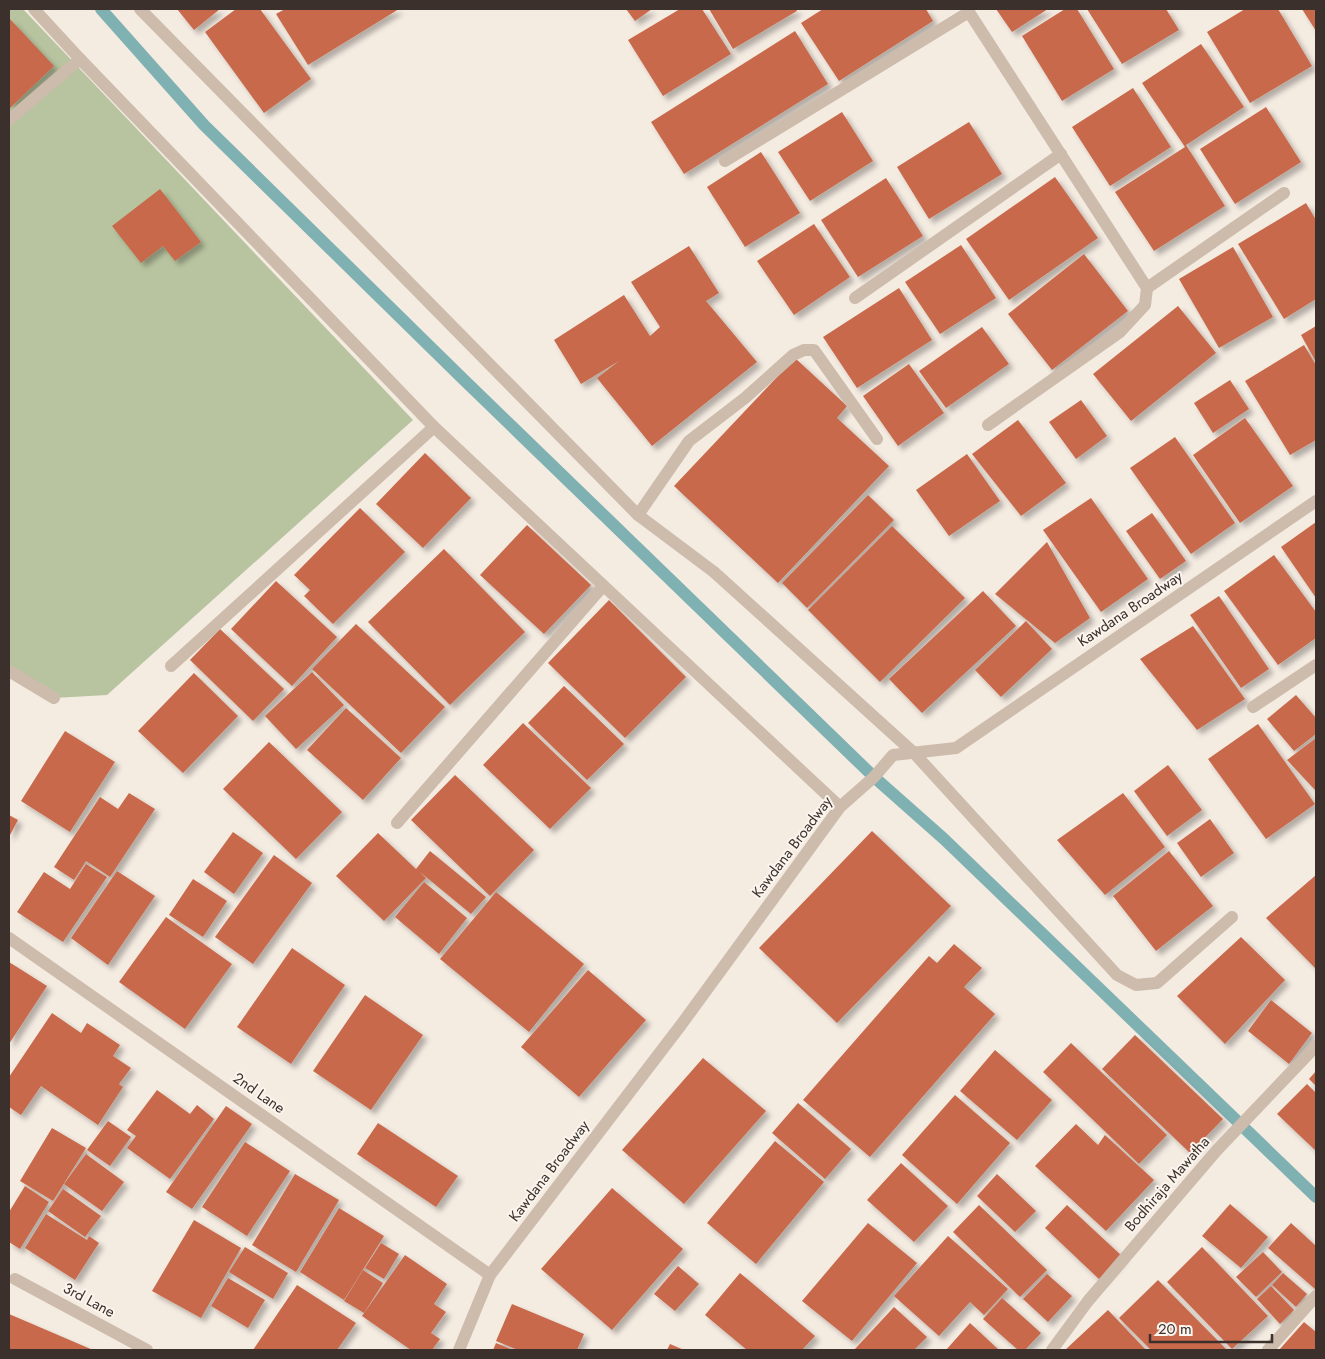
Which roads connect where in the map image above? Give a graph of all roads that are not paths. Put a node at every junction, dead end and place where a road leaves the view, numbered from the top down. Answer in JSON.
{"nodes":[{"id":1,"x":34,"y":9,"type":"edge"},
{"id":2,"x":140,"y":9,"type":"edge"},
{"id":3,"x":968,"y":10,"type":"edge"},
{"id":4,"x":80,"y":59,"type":"junction"},
{"id":5,"x":9,"y":120,"type":"edge"},
{"id":6,"x":1061,"y":154,"type":"junction"},
{"id":7,"x":725,"y":161,"type":"dead end"},
{"id":8,"x":1284,"y":193,"type":"dead end"},
{"id":9,"x":1148,"y":288,"type":"junction"},
{"id":10,"x":855,"y":298,"type":"dead end"},
{"id":11,"x":988,"y":425,"type":"dead end"},
{"id":12,"x":434,"y":427,"type":"junction"},
{"id":13,"x":877,"y":438,"type":"dead end"},
{"id":14,"x":1316,"y":501,"type":"edge"},
{"id":15,"x":638,"y":515,"type":"junction"},
{"id":16,"x":603,"y":586,"type":"junction"},
{"id":17,"x":1316,"y":665,"type":"edge"},
{"id":18,"x":171,"y":666,"type":"dead end"},
{"id":19,"x":9,"y":671,"type":"edge"},
{"id":20,"x":54,"y":698,"type":"dead end"},
{"id":21,"x":1253,"y":707,"type":"dead end"},
{"id":22,"x":914,"y":753,"type":"junction"},
{"id":23,"x":840,"y":807,"type":"junction"},
{"id":24,"x":398,"y":823,"type":"dead end"},
{"id":25,"x":1232,"y":917,"type":"dead end"},
{"id":26,"x":9,"y":938,"type":"edge"},
{"id":27,"x":1316,"y":1046,"type":"edge"},
{"id":28,"x":490,"y":1274,"type":"junction"},
{"id":29,"x":15,"y":1279,"type":"dead end"},
{"id":30,"x":1316,"y":1296,"type":"edge"},
{"id":31,"x":147,"y":1350,"type":"edge"},
{"id":32,"x":460,"y":1350,"type":"edge"},
{"id":33,"x":1052,"y":1350,"type":"edge"},
{"id":34,"x":1268,"y":1350,"type":"edge"}],
"edges":[{"from":1,"to":4,"type":"street"},
{"from":2,"to":15,"type":"street"},
{"from":3,"to":6,"type":"street"},
{"from":3,"to":7,"type":"street"},
{"from":4,"to":5,"type":"street"},
{"from":4,"to":12,"type":"street"},
{"from":6,"to":9,"type":"street"},
{"from":6,"to":10,"type":"street"},
{"from":8,"to":9,"type":"street"},
{"from":9,"to":11,"type":"street"},
{"from":12,"to":16,"type":"street"},
{"from":12,"to":18,"type":"street"},
{"from":13,"to":15,"type":"street"},
{"from":14,"to":22,"type":"street","name":"Kawdana Broadway"},
{"from":15,"to":22,"type":"street"},
{"from":16,"to":23,"type":"street"},
{"from":16,"to":24,"type":"street"},
{"from":17,"to":21,"type":"street"},
{"from":19,"to":20,"type":"street"},
{"from":22,"to":23,"type":"street","name":"Kawdana Broadway"},
{"from":22,"to":25,"type":"street"},
{"from":23,"to":28,"type":"street","name":"Kawdana Broadway"},
{"from":26,"to":28,"type":"street","name":"2nd Lane"},
{"from":27,"to":33,"type":"street","name":"Bodhiraja Mawatha"},
{"from":28,"to":32,"type":"street","name":"Kawdana Broadway"},
{"from":29,"to":31,"type":"street","name":"3rd Lane"},
{"from":30,"to":34,"type":"street"}]}
